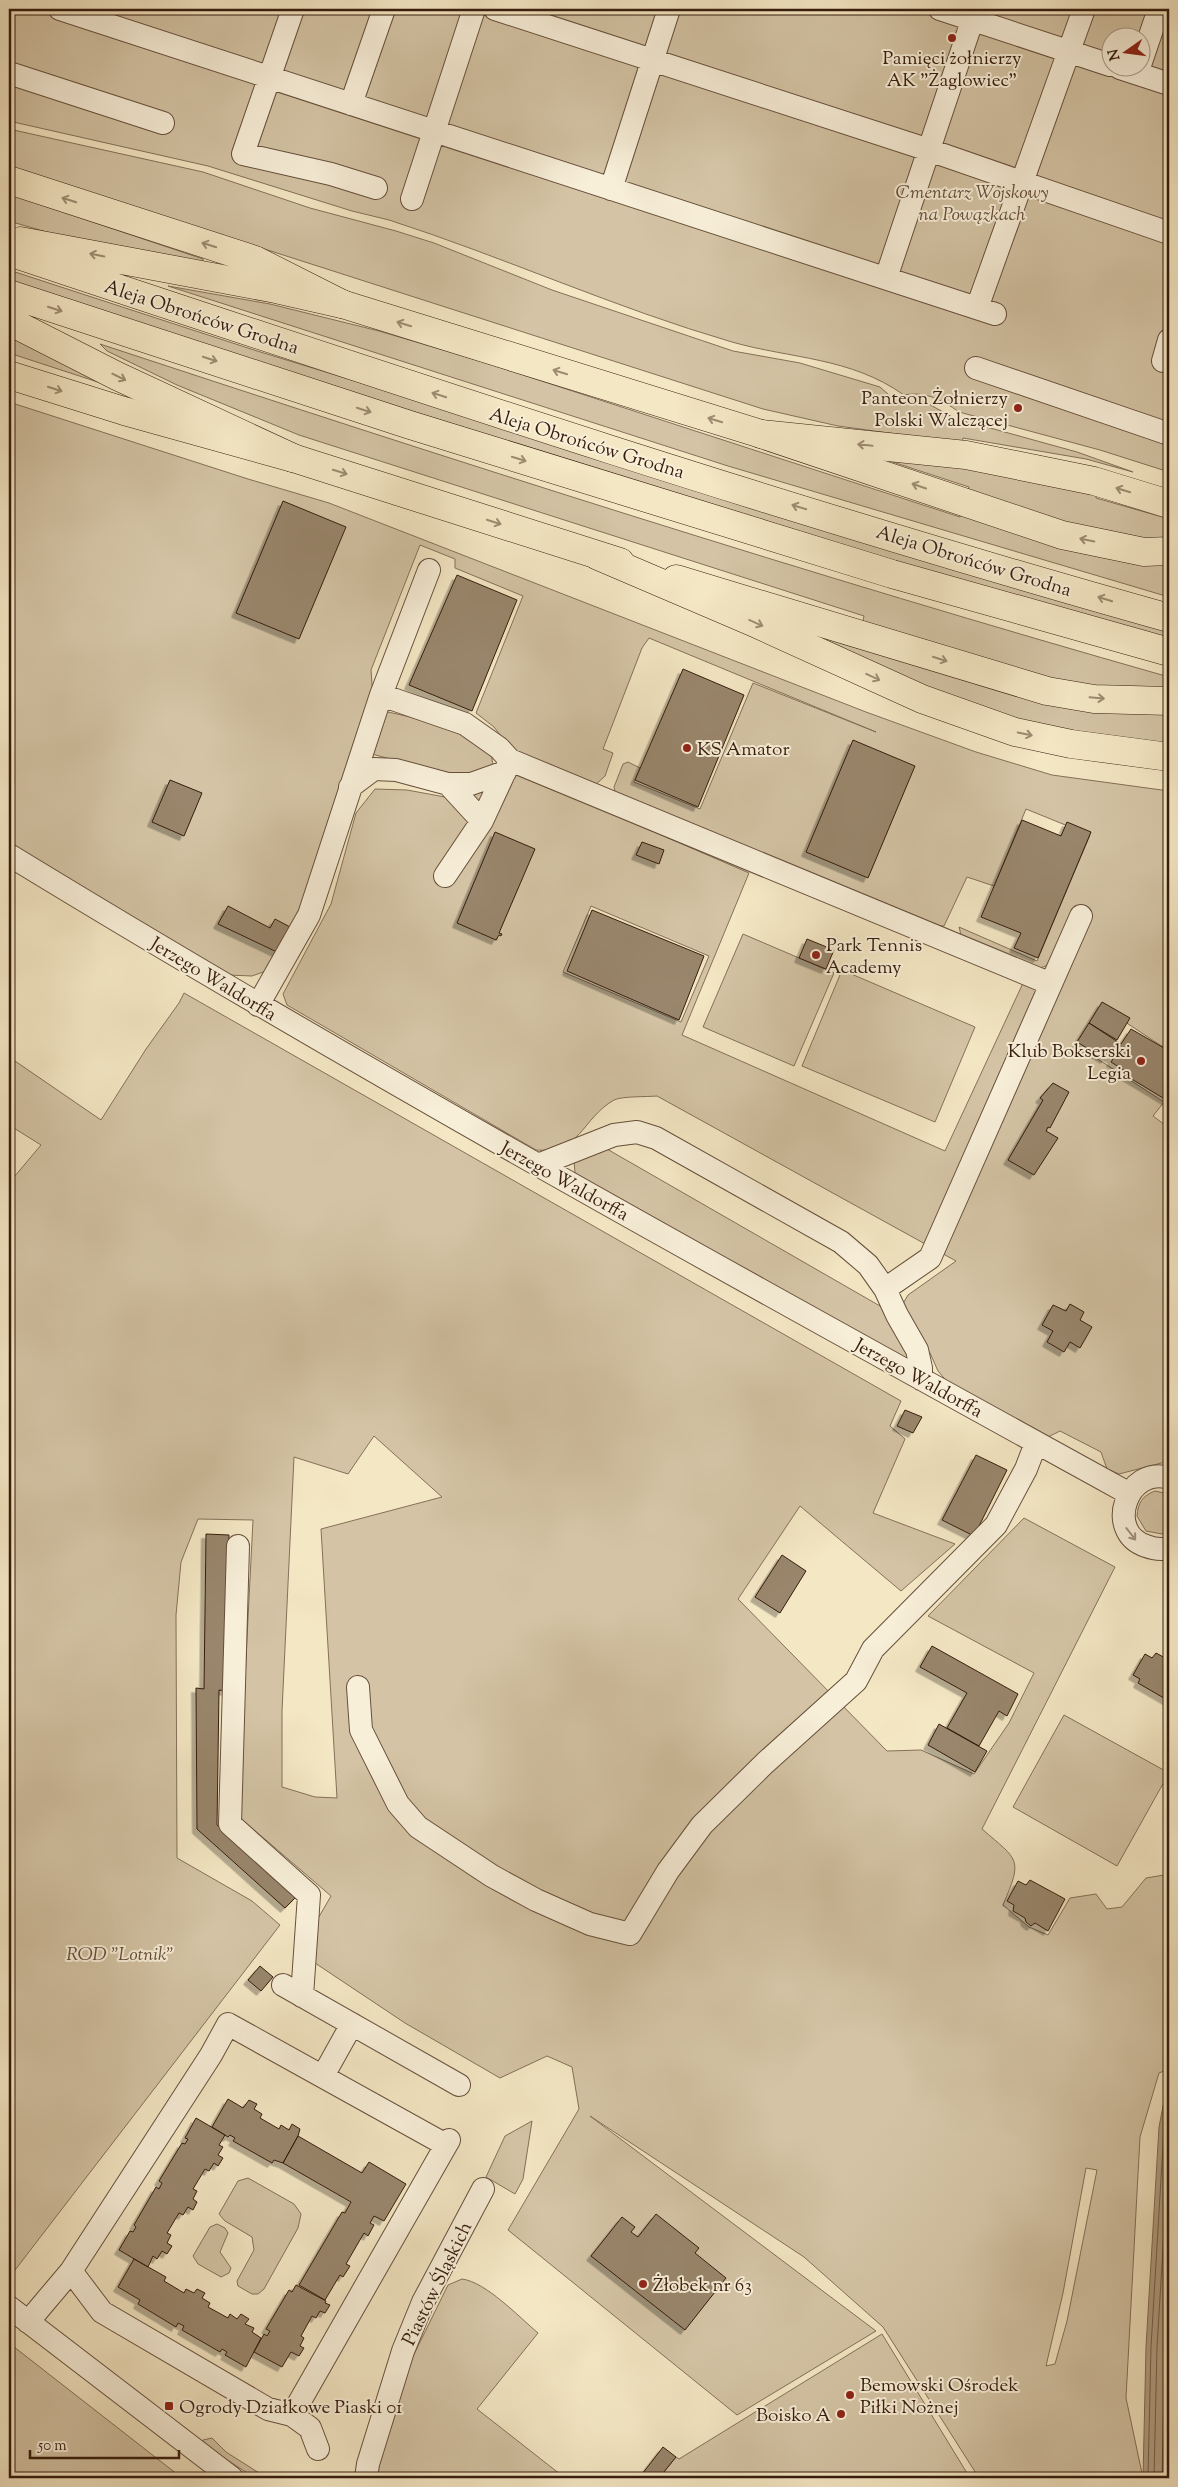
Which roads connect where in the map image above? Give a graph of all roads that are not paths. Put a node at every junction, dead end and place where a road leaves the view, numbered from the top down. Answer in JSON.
{"nodes":[{"id":1,"x":60,"y":9,"type":"edge"},
{"id":2,"x":293,"y":9,"type":"edge"},
{"id":3,"x":384,"y":9,"type":"edge"},
{"id":4,"x":474,"y":9,"type":"edge"},
{"id":5,"x":495,"y":9,"type":"edge"},
{"id":6,"x":669,"y":9,"type":"edge"},
{"id":7,"x":940,"y":9,"type":"edge"},
{"id":8,"x":1084,"y":9,"type":"edge"},
{"id":9,"x":1159,"y":9,"type":"edge"},
{"id":10,"x":974,"y":14,"type":"edge"},
{"id":11,"x":1150,"y":30,"type":"edge"},
{"id":12,"x":1069,"y":51,"type":"junction"},
{"id":13,"x":652,"y":60,"type":"junction"},
{"id":14,"x":1100,"y":62,"type":"edge"},
{"id":15,"x":9,"y":73,"type":"edge"},
{"id":16,"x":1150,"y":75,"type":"edge"},
{"id":17,"x":271,"y":78,"type":"junction"},
{"id":18,"x":1169,"y":84,"type":"edge"},
{"id":19,"x":352,"y":104,"type":"junction"},
{"id":20,"x":163,"y":123,"type":"dead end"},
{"id":21,"x":434,"y":131,"type":"junction"},
{"id":22,"x":929,"y":150,"type":"junction"},
{"id":23,"x":9,"y":180,"type":"edge"},
{"id":24,"x":1022,"y":182,"type":"junction"},
{"id":25,"x":376,"y":188,"type":"dead end"},
{"id":26,"x":611,"y":189,"type":"junction"},
{"id":27,"x":412,"y":199,"type":"dead end"},
{"id":28,"x":1169,"y":233,"type":"edge"},
{"id":29,"x":9,"y":238,"type":"edge"},
{"id":30,"x":9,"y":252,"type":"edge"},
{"id":31,"x":886,"y":278,"type":"junction"},
{"id":32,"x":9,"y":294,"type":"edge"},
{"id":33,"x":342,"y":304,"type":"junction"},
{"id":34,"x":9,"y":321,"type":"edge"},
{"id":35,"x":1169,"y":340,"type":"edge"},
{"id":36,"x":1163,"y":361,"type":"dead end"},
{"id":37,"x":976,"y":368,"type":"dead end"},
{"id":38,"x":9,"y":375,"type":"edge"},
{"id":39,"x":762,"y":434,"type":"junction"},
{"id":40,"x":1169,"y":434,"type":"edge"},
{"id":41,"x":293,"y":458,"type":"junction"},
{"id":42,"x":1169,"y":504,"type":"edge"},
{"id":43,"x":1169,"y":551,"type":"edge"},
{"id":44,"x":598,"y":556,"type":"junction"},
{"id":45,"x":429,"y":570,"type":"dead end"},
{"id":46,"x":1169,"y":618,"type":"edge"},
{"id":47,"x":1169,"y":652,"type":"edge"},
{"id":48,"x":381,"y":695,"type":"junction"},
{"id":49,"x":1169,"y":700,"type":"edge"},
{"id":50,"x":1169,"y":757,"type":"edge"},
{"id":51,"x":507,"y":766,"type":"junction"},
{"id":52,"x":448,"y":784,"type":"junction"},
{"id":53,"x":350,"y":787,"type":"junction"},
{"id":54,"x":482,"y":822,"type":"junction"},
{"id":55,"x":9,"y":855,"type":"edge"},
{"id":56,"x":445,"y":876,"type":"dead end"},
{"id":57,"x":1081,"y":916,"type":"dead end"},
{"id":58,"x":1051,"y":984,"type":"junction"},
{"id":59,"x":258,"y":1005,"type":"junction"},
{"id":60,"x":538,"y":1165,"type":"junction"},
{"id":61,"x":885,"y":1290,"type":"junction"},
{"id":62,"x":921,"y":1379,"type":"junction"},
{"id":63,"x":1036,"y":1443,"type":"junction"},
{"id":64,"x":1169,"y":1478,"type":"edge"},
{"id":65,"x":1128,"y":1494,"type":"junction"},
{"id":66,"x":238,"y":1546,"type":"dead end"},
{"id":67,"x":1169,"y":1548,"type":"edge"},
{"id":68,"x":358,"y":1687,"type":"dead end"},
{"id":69,"x":352,"y":2024,"type":"junction"},
{"id":70,"x":323,"y":2076,"type":"junction"},
{"id":71,"x":459,"y":2085,"type":"dead end"},
{"id":72,"x":483,"y":2189,"type":"dead end"},
{"id":73,"x":71,"y":2271,"type":"junction"},
{"id":74,"x":9,"y":2306,"type":"edge"},
{"id":75,"x":28,"y":2322,"type":"junction"},
{"id":76,"x":292,"y":2415,"type":"junction"},
{"id":77,"x":318,"y":2449,"type":"dead end"},
{"id":78,"x":363,"y":2473,"type":"edge"},
{"id":79,"x":232,"y":2478,"type":"edge"}],
"edges":[{"from":1,"to":17,"type":"street"},
{"from":2,"to":17,"type":"street"},
{"from":3,"to":19,"type":"street"},
{"from":4,"to":21,"type":"street"},
{"from":5,"to":13,"type":"street"},
{"from":6,"to":13,"type":"street"},
{"from":7,"to":10,"type":"street"},
{"from":8,"to":12,"type":"street"},
{"from":9,"to":11,"type":"street"},
{"from":10,"to":12,"type":"street"},
{"from":10,"to":22,"type":"street"},
{"from":12,"to":14,"type":"street"},
{"from":12,"to":24,"type":"street"},
{"from":13,"to":22,"type":"street"},
{"from":13,"to":26,"type":"street"},
{"from":15,"to":20,"type":"street"},
{"from":16,"to":18,"type":"street"},
{"from":17,"to":19,"type":"street"},
{"from":17,"to":25,"type":"street"},
{"from":19,"to":21,"type":"street"},
{"from":21,"to":26,"type":"street"},
{"from":21,"to":27,"type":"street"},
{"from":22,"to":24,"type":"street"},
{"from":22,"to":31,"type":"street"},
{"from":33,"to":23,"type":"main road","one_way":true},
{"from":24,"to":28,"type":"street"},
{"from":24,"to":31,"type":"street"},
{"from":26,"to":31,"type":"street"},
{"from":33,"to":29,"type":"main road","one_way":true},
{"from":46,"to":30,"type":"main road","name":"Aleja Obrońców Grodna","one_way":true},
{"from":32,"to":47,"type":"main road","name":"Aleja Obrońców Grodna","one_way":true},
{"from":39,"to":33,"type":"main road","one_way":true},
{"from":34,"to":41,"type":"main road","one_way":true},
{"from":35,"to":36,"type":"street"},
{"from":37,"to":40,"type":"street"},
{"from":38,"to":41,"type":"main road","one_way":true},
{"from":42,"to":39,"type":"main road","one_way":true},
{"from":43,"to":39,"type":"main road","one_way":true},
{"from":41,"to":44,"type":"main road","one_way":true},
{"from":44,"to":49,"type":"main road","one_way":true},
{"from":44,"to":50,"type":"main road","one_way":true},
{"from":45,"to":48,"type":"street"},
{"from":48,"to":51,"type":"street"},
{"from":48,"to":53,"type":"street"},
{"from":51,"to":52,"type":"street"},
{"from":51,"to":54,"type":"street"},
{"from":51,"to":58,"type":"street"},
{"from":52,"to":53,"type":"street"},
{"from":52,"to":54,"type":"street"},
{"from":53,"to":59,"type":"street"},
{"from":54,"to":56,"type":"street"},
{"from":55,"to":59,"type":"street","name":"Jerzego Waldorffa"},
{"from":57,"to":58,"type":"street"},
{"from":58,"to":61,"type":"street"},
{"from":59,"to":60,"type":"street","name":"Jerzego Waldorffa"},
{"from":60,"to":61,"type":"street"},
{"from":60,"to":62,"type":"street","name":"Jerzego Waldorffa"},
{"from":61,"to":62,"type":"street"},
{"from":62,"to":63,"type":"street","name":"Jerzego Waldorffa"},
{"from":63,"to":65,"type":"street","name":"Jerzego Waldorffa"},
{"from":63,"to":68,"type":"street"},
{"from":64,"to":65,"type":"street"},
{"from":65,"to":67,"type":"street","one_way":true},
{"from":66,"to":69,"type":"street"},
{"from":69,"to":70,"type":"street"},
{"from":69,"to":71,"type":"street"},
{"from":70,"to":73,"type":"street"},
{"from":70,"to":76,"type":"street"},
{"from":72,"to":78,"type":"street","name":"Piastów Śląskich"},
{"from":73,"to":75,"type":"street"},
{"from":73,"to":76,"type":"street"},
{"from":74,"to":75,"type":"street"},
{"from":75,"to":79,"type":"street"},
{"from":76,"to":77,"type":"street"}]}
